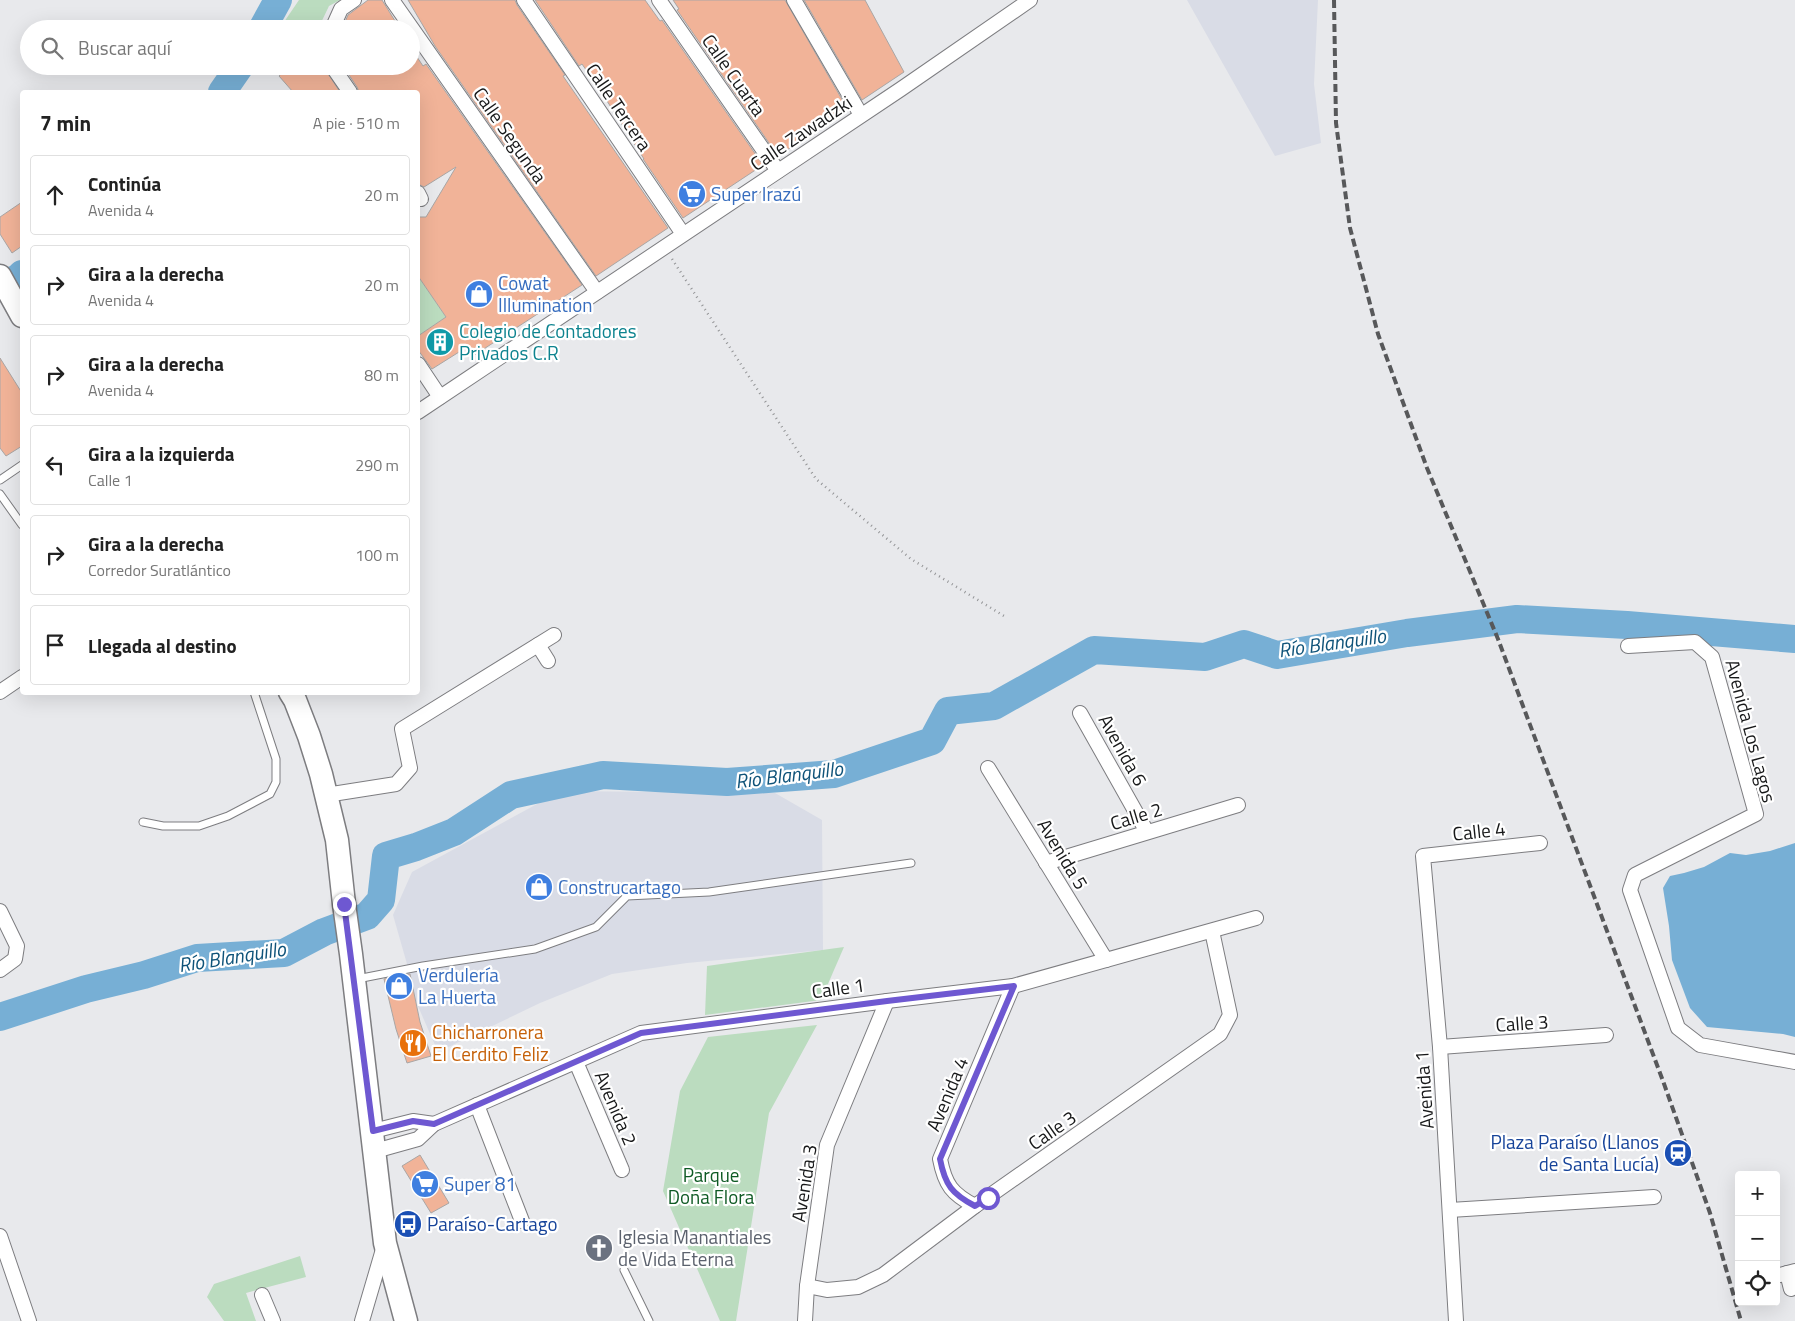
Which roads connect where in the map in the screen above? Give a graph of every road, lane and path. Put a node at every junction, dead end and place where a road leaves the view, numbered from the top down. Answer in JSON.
{"nodes":[{"id":1,"x":354,"y":0,"type":"edge"},
{"id":2,"x":392,"y":0,"type":"edge"},
{"id":3,"x":524,"y":0,"type":"edge"},
{"id":4,"x":658,"y":0,"type":"edge"},
{"id":5,"x":794,"y":0,"type":"edge"},
{"id":6,"x":1030,"y":0,"type":"edge"},
{"id":7,"x":336,"y":20,"type":"edge"},
{"id":8,"x":406,"y":20,"type":"edge"},
{"id":9,"x":420,"y":40,"type":"edge"},
{"id":10,"x":338,"y":75,"type":"edge"},
{"id":11,"x":349,"y":90,"type":"edge"},
{"id":12,"x":861,"y":115,"type":"junction"},
{"id":13,"x":778,"y":171,"type":"junction"},
{"id":14,"x":683,"y":234,"type":"junction"},
{"id":15,"x":664,"y":247,"type":"junction"},
{"id":16,"x":0,"y":276,"type":"edge"},
{"id":17,"x":597,"y":292,"type":"junction"},
{"id":18,"x":20,"y":312,"type":"edge"},
{"id":19,"x":420,"y":367,"type":"edge"},
{"id":20,"x":440,"y":398,"type":"junction"},
{"id":21,"x":420,"y":411,"type":"edge"},
{"id":22,"x":20,"y":466,"type":"edge"},
{"id":23,"x":0,"y":480,"type":"edge"},
{"id":24,"x":0,"y":494,"type":"edge"},
{"id":25,"x":20,"y":522,"type":"edge"},
{"id":26,"x":1004,"y":616,"type":"dead end"},
{"id":27,"x":554,"y":635,"type":"dead end"},
{"id":28,"x":538,"y":645,"type":"junction"},
{"id":29,"x":1628,"y":646,"type":"dead end"},
{"id":30,"x":548,"y":661,"type":"dead end"},
{"id":31,"x":20,"y":678,"type":"edge"},
{"id":32,"x":0,"y":692,"type":"edge"},
{"id":33,"x":255,"y":695,"type":"edge"},
{"id":34,"x":292,"y":695,"type":"edge"},
{"id":35,"x":1080,"y":713,"type":"dead end"},
{"id":36,"x":988,"y":768,"type":"dead end"},
{"id":37,"x":326,"y":795,"type":"junction"},
{"id":38,"x":1238,"y":805,"type":"dead end"},
{"id":39,"x":143,"y":822,"type":"dead end"},
{"id":40,"x":1147,"y":832,"type":"junction"},
{"id":41,"x":1540,"y":843,"type":"dead end"},
{"id":42,"x":1423,"y":856,"type":"joint"},
{"id":43,"x":910,"y":862,"type":"dead end"},
{"id":44,"x":1046,"y":863,"type":"junction"},
{"id":45,"x":0,"y":911,"type":"edge"},
{"id":46,"x":1256,"y":918,"type":"dead end"},
{"id":47,"x":1212,"y":931,"type":"junction"},
{"id":48,"x":1106,"y":960,"type":"junction"},
{"id":49,"x":0,"y":970,"type":"edge"},
{"id":50,"x":354,"y":980,"type":"junction"},
{"id":51,"x":1014,"y":986,"type":"junction"},
{"id":52,"x":887,"y":1001,"type":"junction"},
{"id":53,"x":1606,"y":1036,"type":"dead end"},
{"id":54,"x":1440,"y":1047,"type":"junction"},
{"id":55,"x":576,"y":1062,"type":"junction"},
{"id":56,"x":1795,"y":1062,"type":"edge"},
{"id":57,"x":477,"y":1105,"type":"junction"},
{"id":58,"x":434,"y":1124,"type":"junction"},
{"id":59,"x":374,"y":1141,"type":"junction"},
{"id":60,"x":622,"y":1170,"type":"dead end"},
{"id":61,"x":1654,"y":1197,"type":"dead end"},
{"id":62,"x":975,"y":1206,"type":"junction"},
{"id":63,"x":1450,"y":1210,"type":"junction"},
{"id":64,"x":522,"y":1221,"type":"dead end"},
{"id":65,"x":0,"y":1236,"type":"edge"},
{"id":66,"x":385,"y":1243,"type":"junction"},
{"id":67,"x":624,"y":1270,"type":"dead end"},
{"id":68,"x":1786,"y":1273,"type":"edge"},
{"id":69,"x":807,"y":1286,"type":"junction"},
{"id":70,"x":1791,"y":1289,"type":"dead end"},
{"id":71,"x":262,"y":1295,"type":"dead end"},
{"id":72,"x":29,"y":1321,"type":"edge"},
{"id":73,"x":273,"y":1321,"type":"edge"},
{"id":74,"x":362,"y":1321,"type":"edge"},
{"id":75,"x":406,"y":1321,"type":"edge"},
{"id":76,"x":649,"y":1321,"type":"edge"},
{"id":77,"x":805,"y":1321,"type":"edge"},
{"id":78,"x":1456,"y":1321,"type":"edge"}],
"edges":[{"from":1,"to":7,"type":"street"},
{"from":2,"to":8,"type":"street","name":"Calle Segunda"},
{"from":3,"to":14,"type":"street","name":"Calle Tercera"},
{"from":4,"to":13,"type":"street","name":"Calle Cuarta"},
{"from":5,"to":12,"type":"street"},
{"from":6,"to":12,"type":"street","name":"Calle Zawadzki"},
{"from":9,"to":17,"type":"street","name":"Calle Segunda"},
{"from":10,"to":11,"type":"street"},
{"from":12,"to":13,"type":"street","name":"Calle Zawadzki"},
{"from":13,"to":14,"type":"street","name":"Calle Zawadzki"},
{"from":14,"to":15,"type":"street","name":"Calle Zawadzki"},
{"from":15,"to":17,"type":"street","name":"Calle Zawadzki"},
{"from":15,"to":26,"type":"path"},
{"from":16,"to":18,"type":"main road"},
{"from":17,"to":20,"type":"street","name":"Calle Zawadzki"},
{"from":19,"to":20,"type":"street"},
{"from":20,"to":21,"type":"street","name":"Calle Zawadzki"},
{"from":22,"to":23,"type":"lane"},
{"from":24,"to":25,"type":"lane"},
{"from":27,"to":28,"type":"street"},
{"from":28,"to":30,"type":"street"},
{"from":28,"to":37,"type":"street"},
{"from":29,"to":56,"type":"street","name":"Avenida Los Lagos"},
{"from":31,"to":32,"type":"street"},
{"from":33,"to":39,"type":"lane"},
{"from":34,"to":37,"type":"main road"},
{"from":35,"to":40,"type":"street","name":"Avenida 6"},
{"from":36,"to":44,"type":"street","name":"Avenida 5"},
{"from":37,"to":50,"type":"main road"},
{"from":38,"to":40,"type":"street","name":"Calle 2"},
{"from":40,"to":44,"type":"street","name":"Calle 2"},
{"from":41,"to":42,"type":"street","name":"Calle 4"},
{"from":42,"to":54,"type":"street","name":"Avenida 1"},
{"from":43,"to":50,"type":"lane"},
{"from":44,"to":48,"type":"street","name":"Avenida 5"},
{"from":45,"to":49,"type":"street"},
{"from":46,"to":47,"type":"street","name":"Calle 1"},
{"from":47,"to":48,"type":"street","name":"Calle 1"},
{"from":47,"to":62,"type":"street","name":"Calle 3"},
{"from":48,"to":51,"type":"street","name":"Calle 1"},
{"from":50,"to":59,"type":"main road"},
{"from":51,"to":52,"type":"street","name":"Calle 1"},
{"from":51,"to":62,"type":"street","name":"Avenida 4"},
{"from":52,"to":55,"type":"street","name":"Calle 1"},
{"from":52,"to":69,"type":"street","name":"Avenida 3"},
{"from":53,"to":54,"type":"street","name":"Calle 3"},
{"from":54,"to":63,"type":"street","name":"Avenida 1"},
{"from":55,"to":57,"type":"street","name":"Calle 1"},
{"from":55,"to":60,"type":"street","name":"Avenida 2"},
{"from":57,"to":58,"type":"street","name":"Calle 1"},
{"from":57,"to":64,"type":"street"},
{"from":58,"to":59,"type":"street","name":"Calle 1"},
{"from":58,"to":59,"type":"street","name":"Calle 1"},
{"from":59,"to":66,"type":"main road"},
{"from":61,"to":63,"type":"street"},
{"from":62,"to":69,"type":"street","name":"Calle 3"},
{"from":63,"to":78,"type":"street","name":"Avenida 1"},
{"from":65,"to":72,"type":"street"},
{"from":66,"to":74,"type":"street"},
{"from":66,"to":75,"type":"main road"},
{"from":67,"to":76,"type":"lane"},
{"from":68,"to":70,"type":"street"},
{"from":69,"to":77,"type":"street","name":"Avenida 3"},
{"from":71,"to":73,"type":"street"}]}
